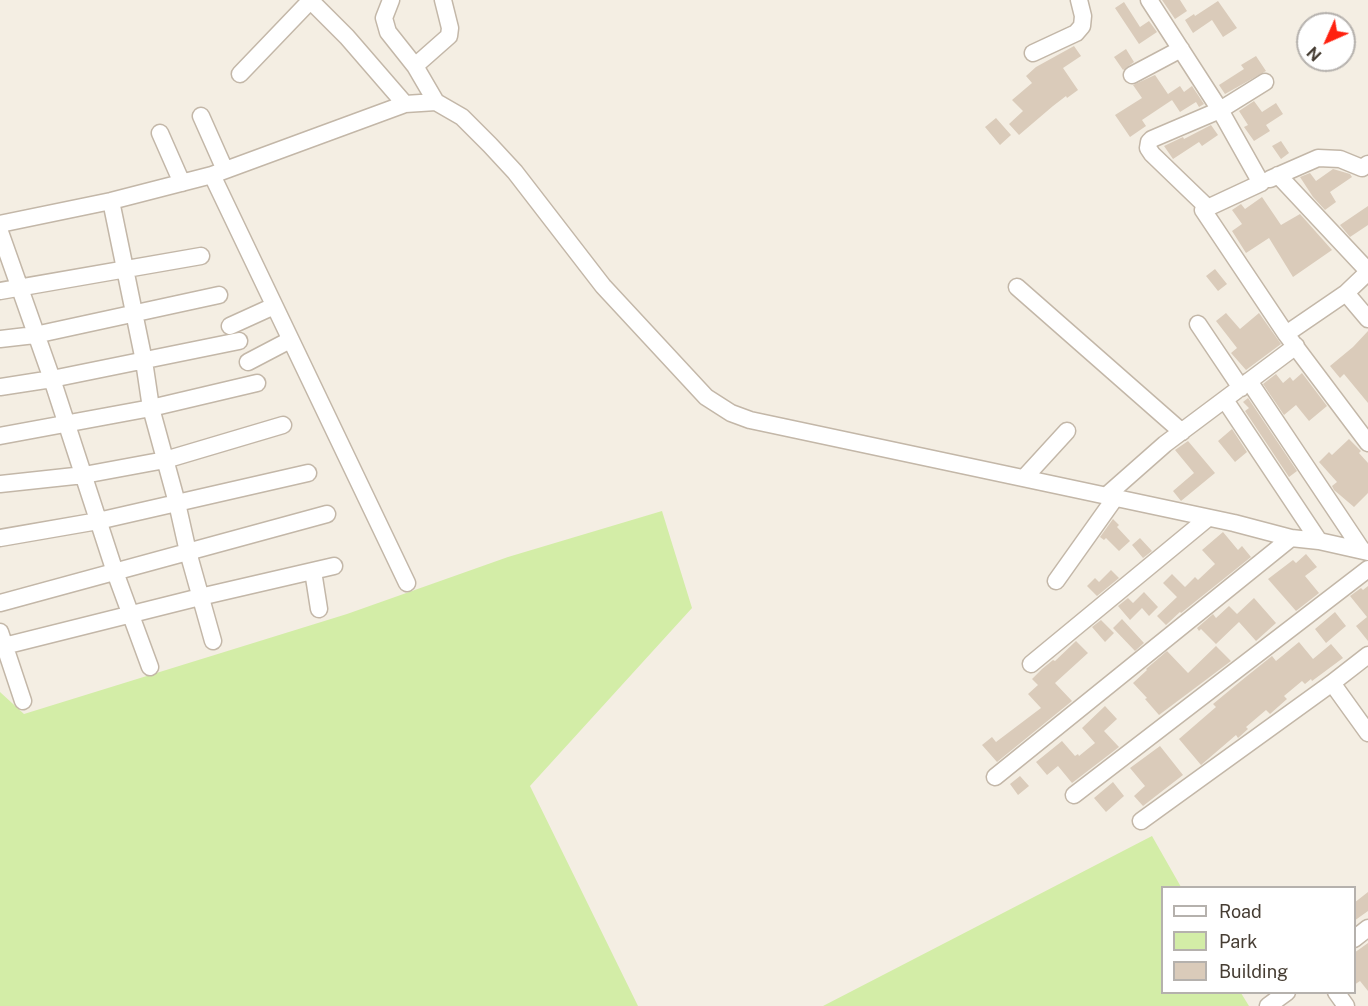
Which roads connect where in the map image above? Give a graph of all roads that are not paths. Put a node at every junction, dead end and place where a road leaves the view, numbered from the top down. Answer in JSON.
{"nodes":[{"id":1,"x":310,"y":0,"type":"edge"},
{"id":2,"x":391,"y":0,"type":"edge"},
{"id":3,"x":444,"y":0,"type":"edge"},
{"id":4,"x":1079,"y":0,"type":"edge"},
{"id":5,"x":1149,"y":0,"type":"edge"},
{"id":6,"x":1181,"y":49,"type":"junction"},
{"id":7,"x":1033,"y":53,"type":"dead end"},
{"id":8,"x":416,"y":66,"type":"junction"},
{"id":9,"x":240,"y":74,"type":"dead end"},
{"id":10,"x":1132,"y":75,"type":"dead end"},
{"id":11,"x":1265,"y":82,"type":"dead end"},
{"id":12,"x":436,"y":102,"type":"junction"},
{"id":13,"x":405,"y":104,"type":"junction"},
{"id":14,"x":1220,"y":110,"type":"junction"},
{"id":15,"x":201,"y":116,"type":"dead end"},
{"id":16,"x":160,"y":133,"type":"dead end"},
{"id":17,"x":1366,"y":169,"type":"edge"},
{"id":18,"x":219,"y":172,"type":"junction"},
{"id":19,"x":1278,"y":175,"type":"junction"},
{"id":20,"x":182,"y":183,"type":"junction"},
{"id":21,"x":1261,"y":183,"type":"junction"},
{"id":22,"x":111,"y":201,"type":"junction"},
{"id":23,"x":1208,"y":207,"type":"junction"},
{"id":24,"x":0,"y":224,"type":"edge"},
{"id":25,"x":0,"y":232,"type":"edge"},
{"id":26,"x":201,"y":256,"type":"dead end"},
{"id":27,"x":125,"y":271,"type":"junction"},
{"id":28,"x":1368,"y":271,"type":"edge"},
{"id":29,"x":20,"y":287,"type":"junction"},
{"id":30,"x":1017,"y":287,"type":"dead end"},
{"id":31,"x":0,"y":291,"type":"edge"},
{"id":32,"x":1346,"y":293,"type":"junction"},
{"id":33,"x":219,"y":295,"type":"dead end"},
{"id":34,"x":274,"y":306,"type":"junction"},
{"id":35,"x":134,"y":314,"type":"junction"},
{"id":36,"x":1368,"y":319,"type":"edge"},
{"id":37,"x":1198,"y":324,"type":"dead end"},
{"id":38,"x":230,"y":326,"type":"dead end"},
{"id":39,"x":35,"y":335,"type":"junction"},
{"id":40,"x":0,"y":339,"type":"edge"},
{"id":41,"x":290,"y":340,"type":"junction"},
{"id":42,"x":1291,"y":340,"type":"junction"},
{"id":43,"x":239,"y":341,"type":"dead end"},
{"id":44,"x":144,"y":361,"type":"junction"},
{"id":45,"x":248,"y":362,"type":"dead end"},
{"id":46,"x":52,"y":379,"type":"junction"},
{"id":47,"x":257,"y":383,"type":"dead end"},
{"id":48,"x":1245,"y":384,"type":"junction"},
{"id":49,"x":0,"y":387,"type":"edge"},
{"id":50,"x":1225,"y":400,"type":"junction"},
{"id":51,"x":151,"y":408,"type":"junction"},
{"id":52,"x":66,"y":424,"type":"junction"},
{"id":53,"x":283,"y":425,"type":"dead end"},
{"id":54,"x":1067,"y":430,"type":"dead end"},
{"id":55,"x":1182,"y":432,"type":"junction"},
{"id":56,"x":1366,"y":435,"type":"edge"},
{"id":57,"x":0,"y":436,"type":"edge"},
{"id":58,"x":165,"y":460,"type":"junction"},
{"id":59,"x":308,"y":473,"type":"dead end"},
{"id":60,"x":84,"y":476,"type":"junction"},
{"id":61,"x":1024,"y":478,"type":"junction"},
{"id":62,"x":0,"y":484,"type":"edge"},
{"id":63,"x":1110,"y":497,"type":"junction"},
{"id":64,"x":177,"y":503,"type":"junction"},
{"id":65,"x":327,"y":514,"type":"dead end"},
{"id":66,"x":1208,"y":518,"type":"junction"},
{"id":67,"x":98,"y":520,"type":"junction"},
{"id":68,"x":0,"y":538,"type":"edge"},
{"id":69,"x":1291,"y":538,"type":"junction"},
{"id":70,"x":1319,"y":541,"type":"junction"},
{"id":71,"x":1365,"y":551,"type":"edge"},
{"id":72,"x":188,"y":552,"type":"junction"},
{"id":73,"x":334,"y":566,"type":"dead end"},
{"id":74,"x":1368,"y":569,"type":"edge"},
{"id":75,"x":313,"y":571,"type":"junction"},
{"id":76,"x":115,"y":572,"type":"junction"},
{"id":77,"x":1056,"y":581,"type":"dead end"},
{"id":78,"x":406,"y":583,"type":"dead end"},
{"id":79,"x":200,"y":597,"type":"junction"},
{"id":80,"x":0,"y":603,"type":"edge"},
{"id":81,"x":319,"y":609,"type":"dead end"},
{"id":82,"x":132,"y":614,"type":"junction"},
{"id":83,"x":213,"y":641,"type":"dead end"},
{"id":84,"x":2,"y":642,"type":"edge"},
{"id":85,"x":1368,"y":655,"type":"edge"},
{"id":86,"x":1031,"y":664,"type":"dead end"},
{"id":87,"x":150,"y":667,"type":"dead end"},
{"id":88,"x":1332,"y":683,"type":"junction"},
{"id":89,"x":22,"y":701,"type":"dead end"},
{"id":90,"x":1368,"y":733,"type":"edge"},
{"id":91,"x":995,"y":777,"type":"dead end"},
{"id":92,"x":1074,"y":795,"type":"dead end"},
{"id":93,"x":1141,"y":822,"type":"dead end"},
{"id":94,"x":1368,"y":928,"type":"edge"},
{"id":95,"x":1356,"y":937,"type":"edge"},
{"id":96,"x":1286,"y":994,"type":"edge"},
{"id":97,"x":1337,"y":994,"type":"edge"},
{"id":98,"x":1268,"y":1006,"type":"edge"},
{"id":99,"x":1346,"y":1006,"type":"edge"}],
"edges":[{"from":1,"to":9,"type":"street"},
{"from":1,"to":13,"type":"street"},
{"from":2,"to":8,"type":"street"},
{"from":3,"to":8,"type":"street"},
{"from":4,"to":7,"type":"street"},
{"from":5,"to":6,"type":"street"},
{"from":6,"to":10,"type":"street"},
{"from":6,"to":14,"type":"street"},
{"from":8,"to":12,"type":"street"},
{"from":11,"to":14,"type":"street"},
{"from":12,"to":13,"type":"street"},
{"from":12,"to":61,"type":"street"},
{"from":13,"to":18,"type":"street"},
{"from":14,"to":21,"type":"street"},
{"from":14,"to":23,"type":"street"},
{"from":15,"to":18,"type":"street"},
{"from":16,"to":20,"type":"street"},
{"from":17,"to":19,"type":"street"},
{"from":18,"to":20,"type":"street"},
{"from":18,"to":34,"type":"street"},
{"from":19,"to":21,"type":"street"},
{"from":19,"to":28,"type":"street"},
{"from":20,"to":22,"type":"street"},
{"from":21,"to":23,"type":"street"},
{"from":22,"to":24,"type":"street"},
{"from":22,"to":27,"type":"street"},
{"from":23,"to":42,"type":"street"},
{"from":25,"to":29,"type":"street"},
{"from":26,"to":27,"type":"street"},
{"from":27,"to":29,"type":"street"},
{"from":27,"to":35,"type":"street"},
{"from":28,"to":32,"type":"street"},
{"from":29,"to":31,"type":"street"},
{"from":29,"to":39,"type":"street"},
{"from":30,"to":55,"type":"street"},
{"from":32,"to":36,"type":"street"},
{"from":32,"to":42,"type":"street"},
{"from":33,"to":35,"type":"street"},
{"from":34,"to":38,"type":"street"},
{"from":34,"to":41,"type":"street"},
{"from":35,"to":39,"type":"street"},
{"from":35,"to":44,"type":"street"},
{"from":37,"to":48,"type":"street"},
{"from":39,"to":40,"type":"street"},
{"from":39,"to":46,"type":"street"},
{"from":41,"to":45,"type":"street"},
{"from":41,"to":78,"type":"street"},
{"from":42,"to":48,"type":"street"},
{"from":42,"to":56,"type":"street"},
{"from":43,"to":44,"type":"street"},
{"from":44,"to":46,"type":"street"},
{"from":44,"to":51,"type":"street"},
{"from":46,"to":49,"type":"street"},
{"from":46,"to":52,"type":"street"},
{"from":47,"to":51,"type":"street"},
{"from":48,"to":50,"type":"street"},
{"from":48,"to":71,"type":"street"},
{"from":50,"to":55,"type":"street"},
{"from":50,"to":70,"type":"street"},
{"from":51,"to":52,"type":"street"},
{"from":51,"to":58,"type":"street"},
{"from":52,"to":57,"type":"street"},
{"from":52,"to":60,"type":"street"},
{"from":53,"to":58,"type":"street"},
{"from":54,"to":61,"type":"street"},
{"from":55,"to":63,"type":"street"},
{"from":58,"to":60,"type":"street"},
{"from":58,"to":64,"type":"street"},
{"from":59,"to":64,"type":"street"},
{"from":60,"to":62,"type":"street"},
{"from":60,"to":67,"type":"street"},
{"from":61,"to":63,"type":"street"},
{"from":63,"to":66,"type":"street"},
{"from":63,"to":77,"type":"street"},
{"from":64,"to":67,"type":"street"},
{"from":64,"to":72,"type":"street"},
{"from":65,"to":72,"type":"street"},
{"from":66,"to":69,"type":"street"},
{"from":66,"to":86,"type":"street"},
{"from":67,"to":68,"type":"street"},
{"from":67,"to":76,"type":"street"},
{"from":69,"to":70,"type":"street"},
{"from":69,"to":91,"type":"street"},
{"from":70,"to":71,"type":"street"},
{"from":72,"to":76,"type":"street"},
{"from":72,"to":79,"type":"street"},
{"from":73,"to":75,"type":"street"},
{"from":74,"to":92,"type":"street"},
{"from":75,"to":79,"type":"street"},
{"from":75,"to":81,"type":"street"},
{"from":76,"to":80,"type":"street"},
{"from":76,"to":82,"type":"street"},
{"from":79,"to":82,"type":"street"},
{"from":79,"to":83,"type":"street"},
{"from":82,"to":84,"type":"street"},
{"from":82,"to":87,"type":"street"},
{"from":84,"to":89,"type":"street"},
{"from":85,"to":88,"type":"street"},
{"from":88,"to":90,"type":"street"},
{"from":88,"to":93,"type":"street"},
{"from":94,"to":95,"type":"street"},
{"from":96,"to":98,"type":"street"},
{"from":97,"to":99,"type":"street"}]}
